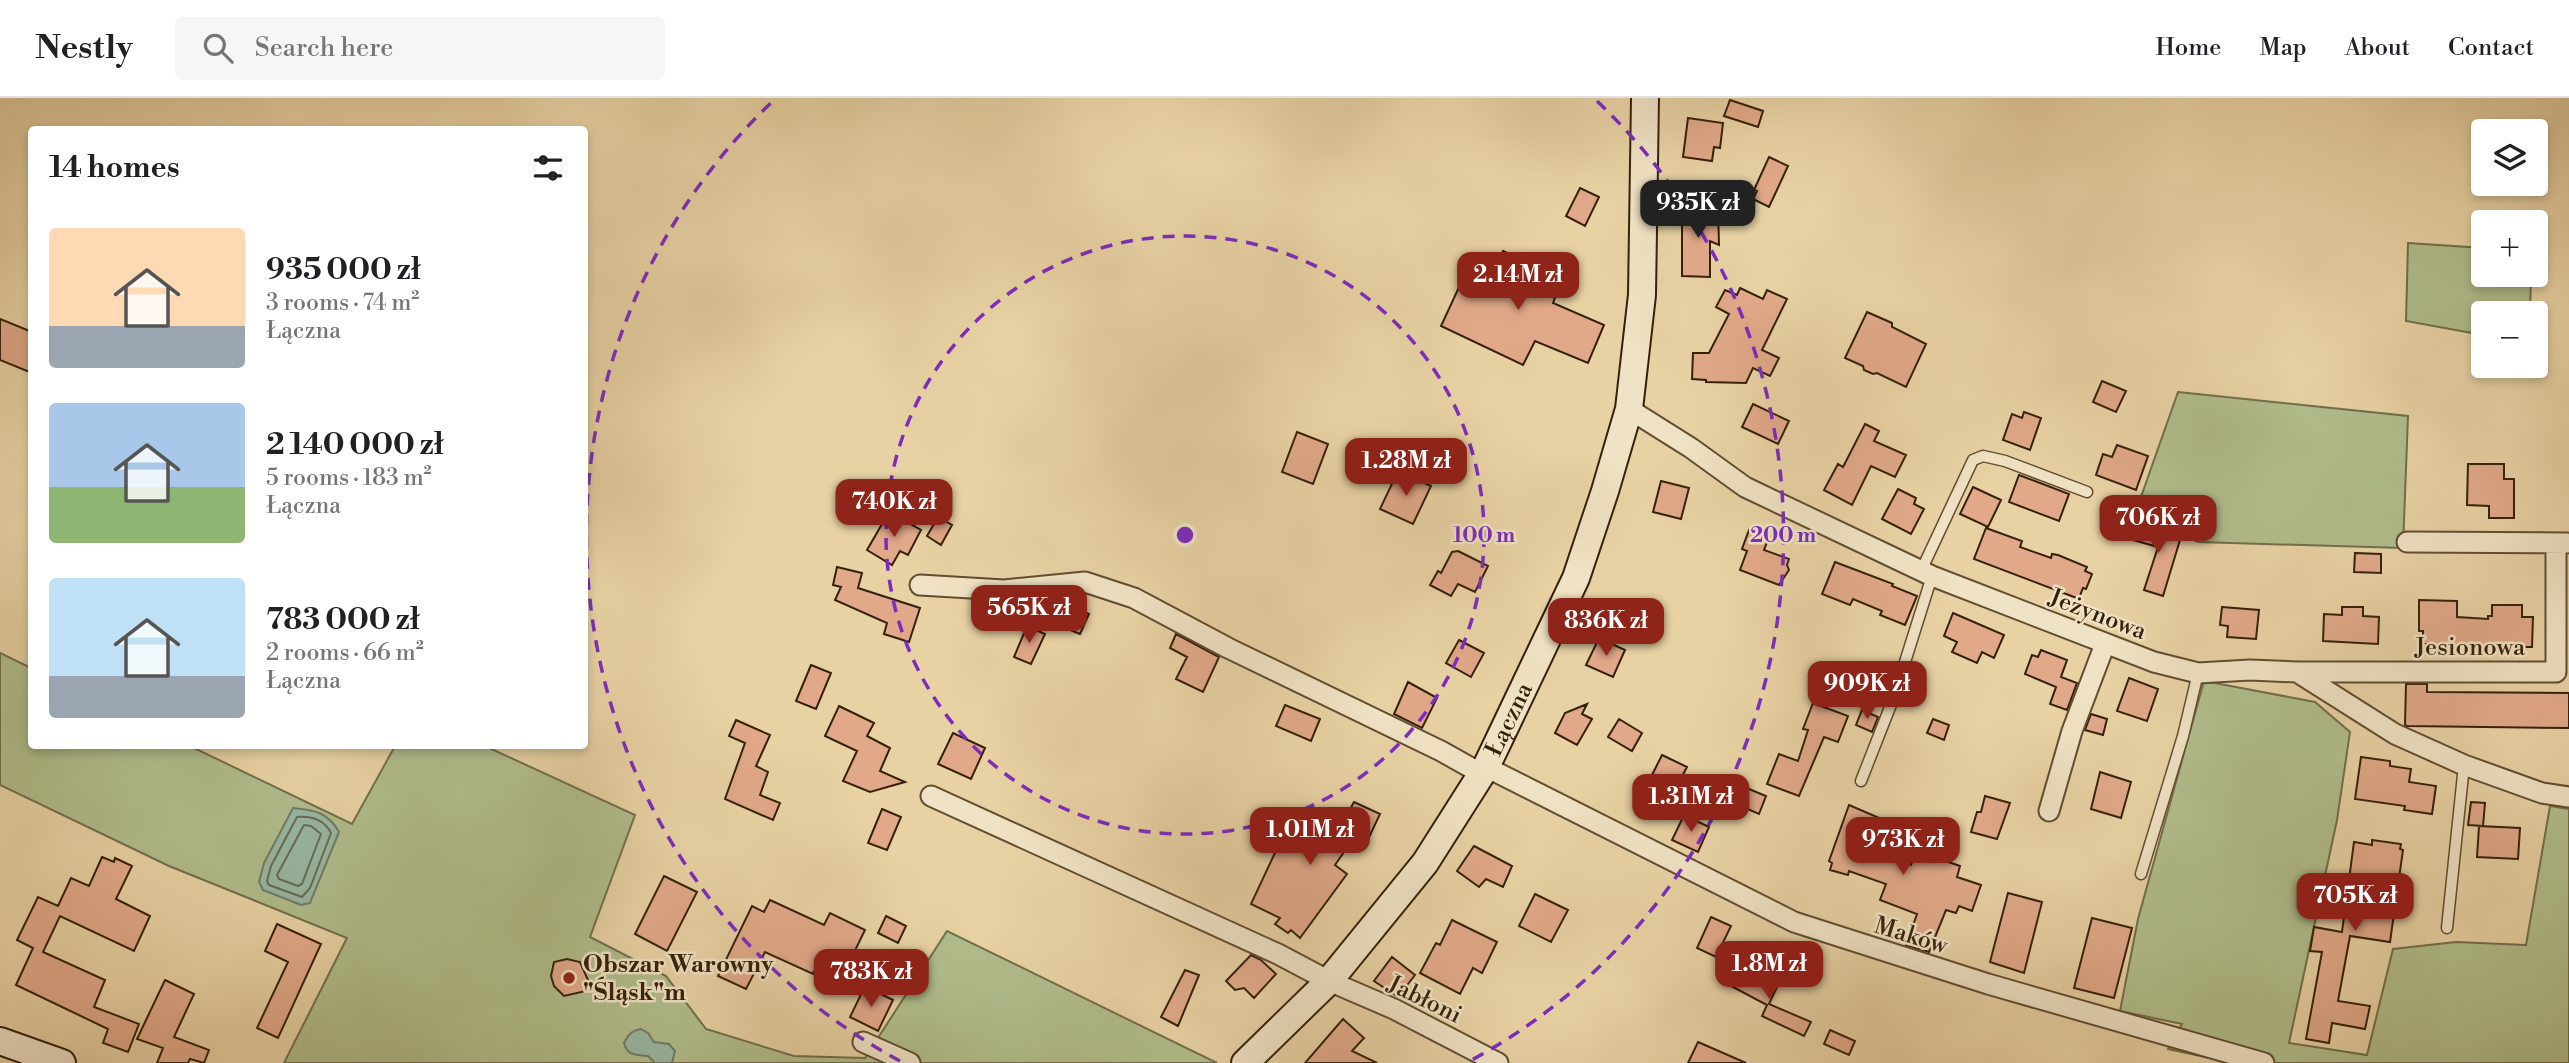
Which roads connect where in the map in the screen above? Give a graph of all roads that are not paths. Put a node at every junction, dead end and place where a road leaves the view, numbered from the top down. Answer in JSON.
{"nodes":[{"id":1,"x":1645,"y":98,"type":"edge"},
{"id":2,"x":1629,"y":409,"type":"junction"},
{"id":3,"x":2087,"y":492,"type":"dead end"},
{"id":4,"x":2407,"y":542,"type":"dead end"},
{"id":5,"x":2562,"y":543,"type":"edge"},
{"id":6,"x":1927,"y":573,"type":"junction"},
{"id":7,"x":920,"y":585,"type":"dead end"},
{"id":8,"x":2105,"y":643,"type":"junction"},
{"id":9,"x":2297,"y":672,"type":"junction"},
{"id":10,"x":2198,"y":673,"type":"junction"},
{"id":11,"x":2464,"y":765,"type":"junction"},
{"id":12,"x":1484,"y":771,"type":"junction"},
{"id":13,"x":1861,"y":781,"type":"dead end"},
{"id":14,"x":931,"y":796,"type":"dead end"},
{"id":15,"x":2569,"y":797,"type":"edge"},
{"id":16,"x":2049,"y":811,"type":"dead end"},
{"id":17,"x":2141,"y":874,"type":"dead end"},
{"id":18,"x":2447,"y":928,"type":"dead end"},
{"id":19,"x":1329,"y":981,"type":"junction"},
{"id":20,"x":0,"y":1041,"type":"edge"},
{"id":21,"x":863,"y":1042,"type":"dead end"},
{"id":22,"x":62,"y":1063,"type":"edge"},
{"id":23,"x":910,"y":1063,"type":"edge"},
{"id":24,"x":1245,"y":1063,"type":"edge"},
{"id":25,"x":1498,"y":1063,"type":"edge"},
{"id":26,"x":2264,"y":1063,"type":"edge"}],
"edges":[{"from":1,"to":2,"type":"street","name":"Łączna"},
{"from":2,"to":6,"type":"street","name":"Jeżynowa"},
{"from":2,"to":12,"type":"street","name":"Łączna"},
{"from":3,"to":6,"type":"lane"},
{"from":4,"to":5,"type":"street","name":"Jesionowa"},
{"from":5,"to":9,"type":"street","name":"Jesionowa"},
{"from":6,"to":8,"type":"street","name":"Jeżynowa"},
{"from":6,"to":13,"type":"lane"},
{"from":7,"to":12,"type":"street","name":"Maków"},
{"from":8,"to":10,"type":"street","name":"Jeżynowa"},
{"from":8,"to":16,"type":"street"},
{"from":9,"to":10,"type":"street","name":"Jeżynowa"},
{"from":9,"to":11,"type":"street","name":"Jeżynowa"},
{"from":10,"to":17,"type":"lane"},
{"from":11,"to":15,"type":"street","name":"Jeżynowa"},
{"from":11,"to":18,"type":"lane"},
{"from":12,"to":19,"type":"street","name":"Łączna"},
{"from":12,"to":26,"type":"street","name":"Maków"},
{"from":14,"to":19,"type":"street","name":"Jabłoni"},
{"from":19,"to":24,"type":"street","name":"Łączna"},
{"from":19,"to":25,"type":"street","name":"Jabłoni"},
{"from":20,"to":22,"type":"street"},
{"from":21,"to":23,"type":"street"}]}
